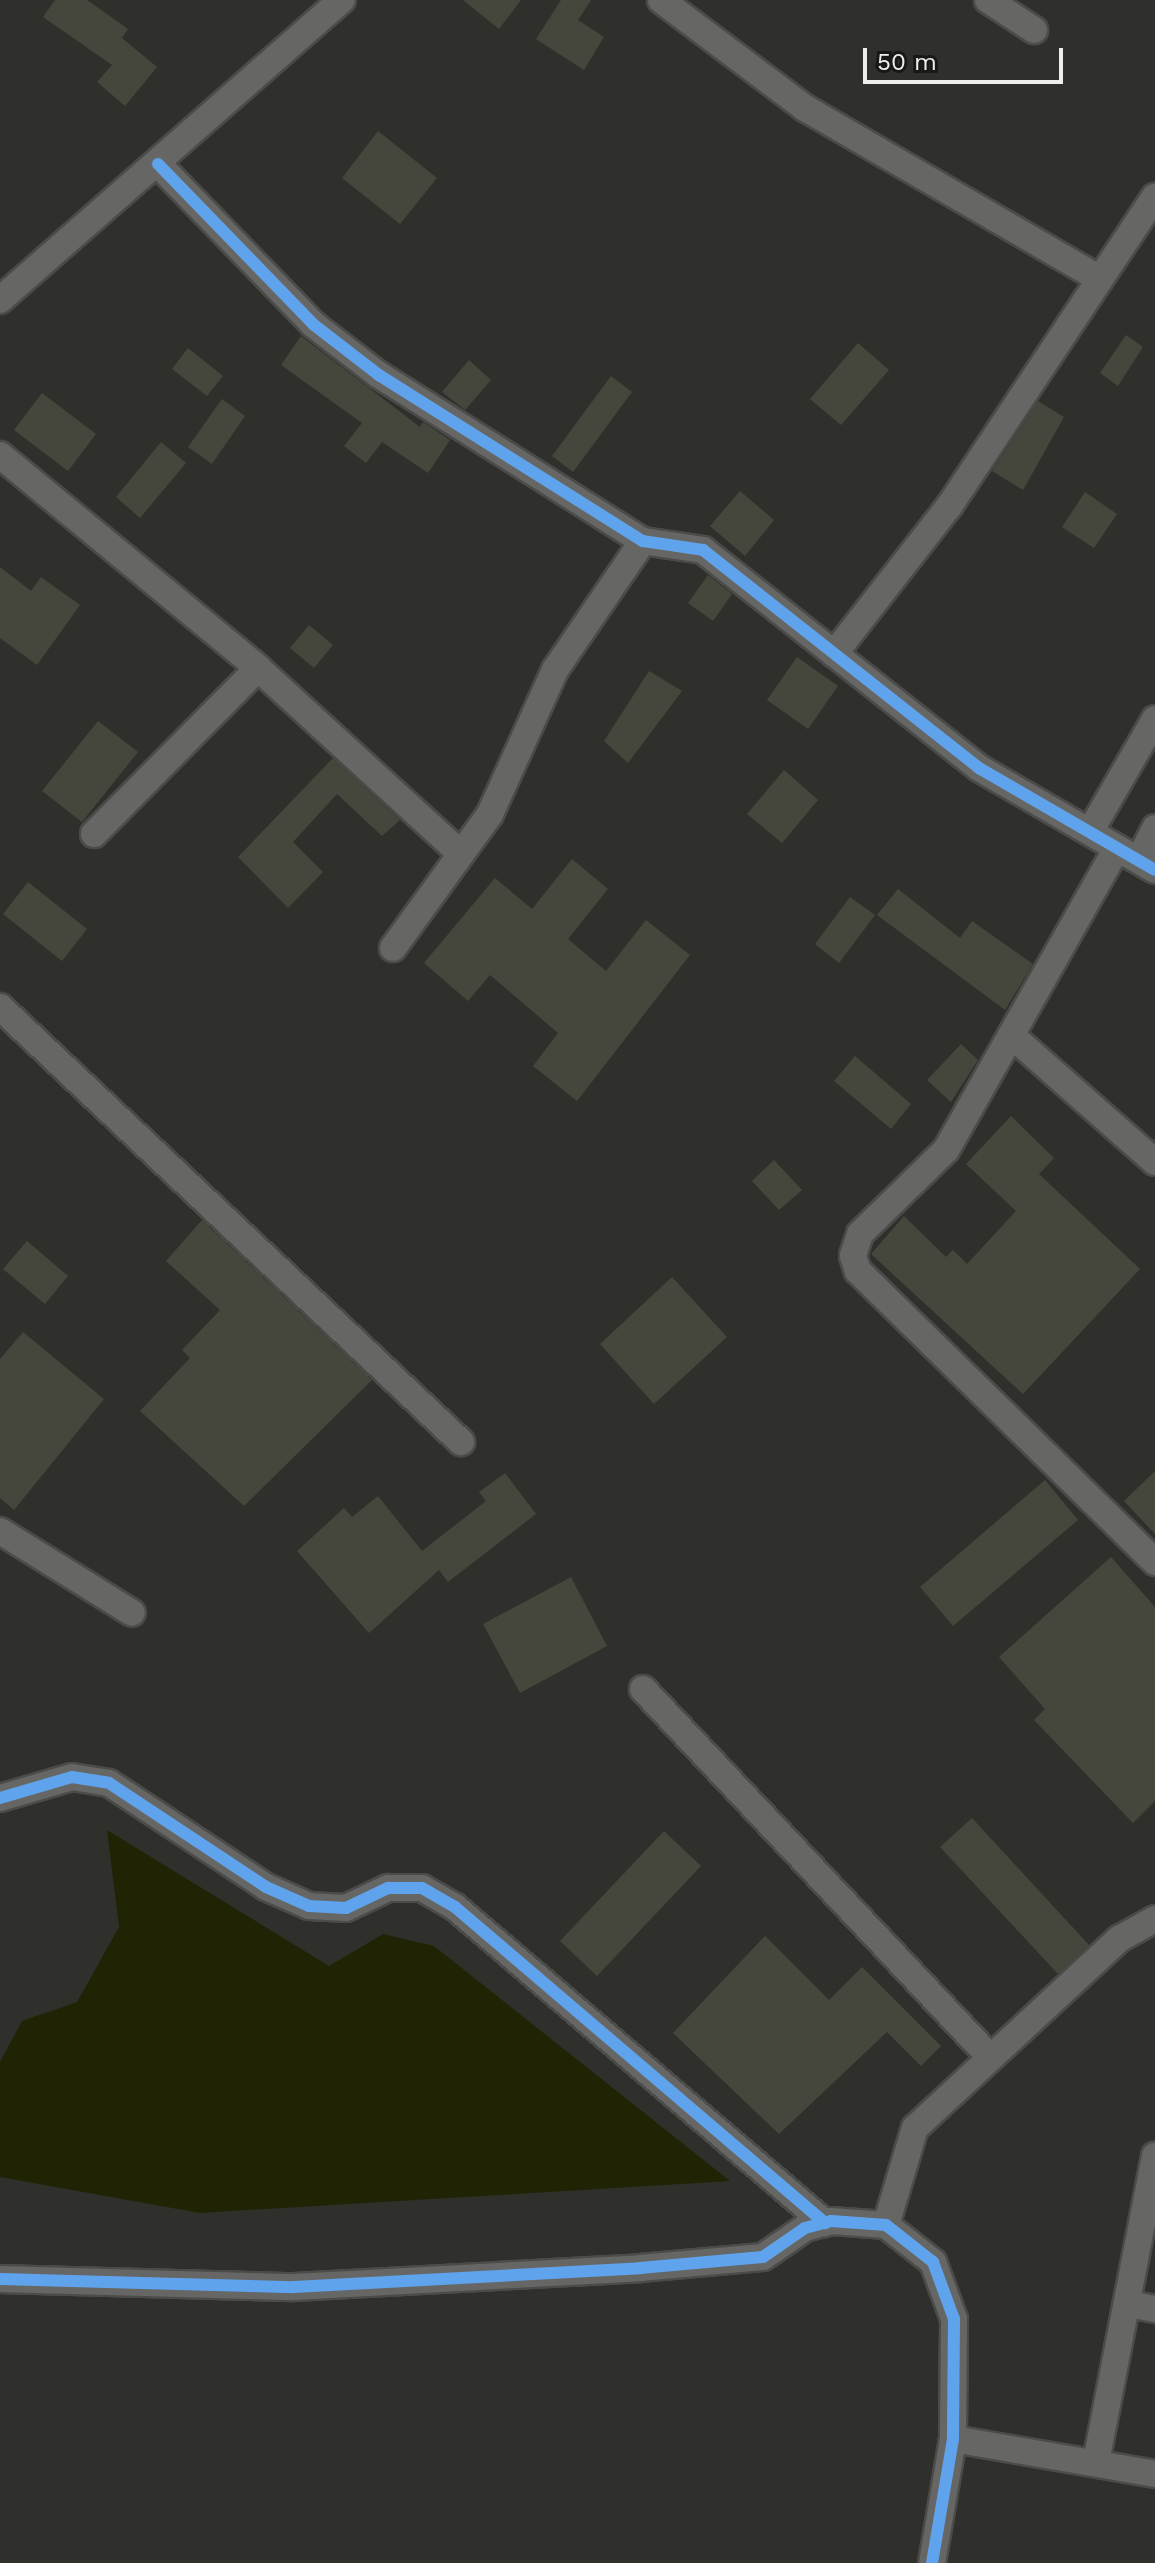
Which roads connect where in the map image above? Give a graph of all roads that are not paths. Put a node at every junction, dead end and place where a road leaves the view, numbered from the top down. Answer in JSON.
{"nodes":[{"id":1,"x":342,"y":0,"type":"edge"},
{"id":2,"x":661,"y":0,"type":"edge"},
{"id":3,"x":988,"y":0,"type":"edge"},
{"id":4,"x":1034,"y":30,"type":"dead end"},
{"id":5,"x":158,"y":164,"type":"junction"},
{"id":6,"x":1155,"y":197,"type":"edge"},
{"id":7,"x":1100,"y":279,"type":"junction"},
{"id":8,"x":0,"y":300,"type":"edge"},
{"id":9,"x":0,"y":455,"type":"edge"},
{"id":10,"x":643,"y":541,"type":"junction"},
{"id":11,"x":834,"y":654,"type":"junction"},
{"id":12,"x":258,"y":668,"type":"junction"},
{"id":13,"x":1155,"y":719,"type":"edge"},
{"id":14,"x":1155,"y":828,"type":"edge"},
{"id":15,"x":1091,"y":830,"type":"junction"},
{"id":16,"x":94,"y":834,"type":"dead end"},
{"id":17,"x":459,"y":852,"type":"junction"},
{"id":18,"x":1137,"y":859,"type":"edge"},
{"id":19,"x":393,"y":948,"type":"dead end"},
{"id":20,"x":0,"y":1007,"type":"edge"},
{"id":21,"x":1011,"y":1035,"type":"junction"},
{"id":22,"x":1155,"y":1162,"type":"edge"},
{"id":23,"x":461,"y":1442,"type":"dead end"},
{"id":24,"x":0,"y":1531,"type":"edge"},
{"id":25,"x":1155,"y":1562,"type":"edge"},
{"id":26,"x":132,"y":1613,"type":"dead end"},
{"id":27,"x":643,"y":1689,"type":"dead end"},
{"id":28,"x":0,"y":1798,"type":"edge"},
{"id":29,"x":1155,"y":1919,"type":"edge"},
{"id":30,"x":989,"y":2056,"type":"junction"},
{"id":31,"x":1155,"y":2156,"type":"edge"},
{"id":32,"x":825,"y":2223,"type":"junction"},
{"id":33,"x":886,"y":2225,"type":"junction"},
{"id":34,"x":0,"y":2279,"type":"edge"},
{"id":35,"x":1129,"y":2304,"type":"junction"},
{"id":36,"x":1155,"y":2309,"type":"edge"},
{"id":37,"x":953,"y":2439,"type":"junction"},
{"id":38,"x":1096,"y":2462,"type":"junction"},
{"id":39,"x":1155,"y":2474,"type":"edge"},
{"id":40,"x":932,"y":2563,"type":"edge"}],
"edges":[{"from":1,"to":5,"type":"street"},
{"from":2,"to":7,"type":"street"},
{"from":3,"to":4,"type":"street"},
{"from":5,"to":8,"type":"street"},
{"from":5,"to":10,"type":"street"},
{"from":6,"to":7,"type":"street"},
{"from":7,"to":11,"type":"street"},
{"from":9,"to":12,"type":"street"},
{"from":10,"to":11,"type":"street"},
{"from":10,"to":17,"type":"street"},
{"from":11,"to":15,"type":"street"},
{"from":12,"to":16,"type":"street"},
{"from":12,"to":17,"type":"street"},
{"from":13,"to":15,"type":"street"},
{"from":14,"to":18,"type":"street"},
{"from":15,"to":18,"type":"street"},
{"from":17,"to":19,"type":"street"},
{"from":18,"to":21,"type":"street"},
{"from":20,"to":23,"type":"street"},
{"from":21,"to":22,"type":"street"},
{"from":21,"to":25,"type":"street"},
{"from":24,"to":26,"type":"street"},
{"from":27,"to":30,"type":"street"},
{"from":28,"to":32,"type":"street"},
{"from":29,"to":30,"type":"street"},
{"from":30,"to":33,"type":"street"},
{"from":31,"to":35,"type":"street"},
{"from":32,"to":33,"type":"street"},
{"from":32,"to":34,"type":"street"},
{"from":33,"to":37,"type":"street"},
{"from":35,"to":36,"type":"street"},
{"from":35,"to":38,"type":"street"},
{"from":37,"to":38,"type":"street"},
{"from":37,"to":40,"type":"street"},
{"from":38,"to":39,"type":"street"}]}
